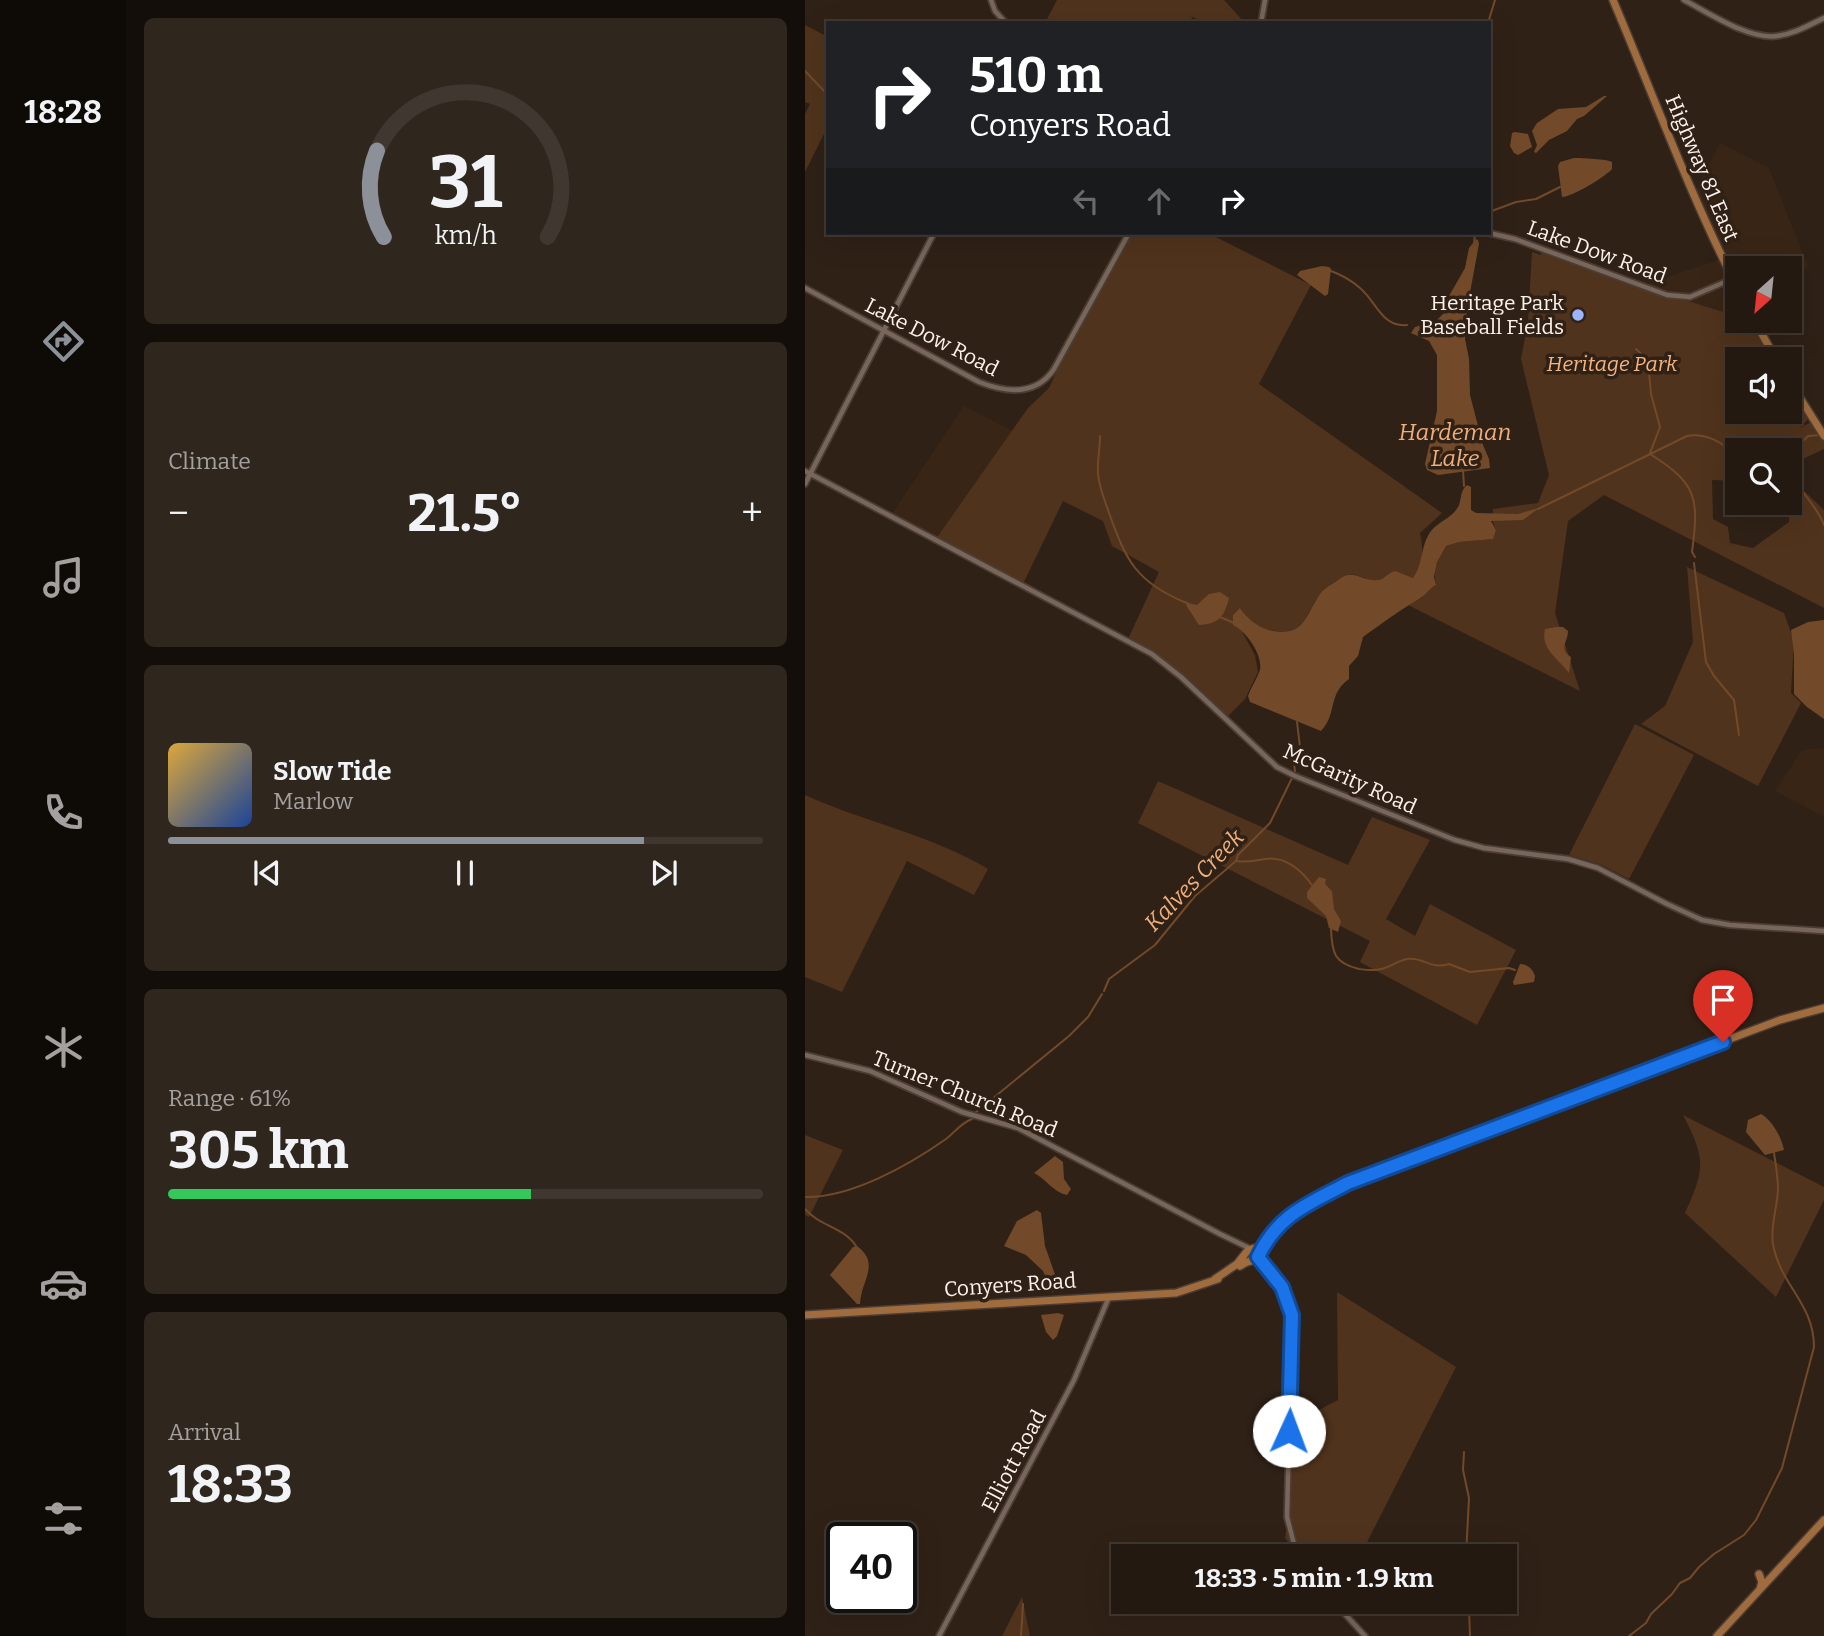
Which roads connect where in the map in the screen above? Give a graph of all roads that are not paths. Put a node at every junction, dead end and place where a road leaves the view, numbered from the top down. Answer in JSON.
{"nodes":[{"id":1,"x":991,"y":0,"type":"edge"},
{"id":2,"x":1265,"y":0,"type":"edge"},
{"id":3,"x":1612,"y":0,"type":"edge"},
{"id":4,"x":1686,"y":0,"type":"edge"},
{"id":5,"x":1824,"y":18,"type":"edge"},
{"id":6,"x":1004,"y":21,"type":"edge"},
{"id":7,"x":1261,"y":21,"type":"edge"},
{"id":8,"x":1491,"y":233,"type":"edge"},
{"id":9,"x":934,"y":235,"type":"edge"},
{"id":10,"x":1128,"y":235,"type":"edge"},
{"id":11,"x":1725,"y":264,"type":"edge"},
{"id":12,"x":1725,"y":279,"type":"edge"},
{"id":13,"x":1725,"y":282,"type":"edge"},
{"id":14,"x":1721,"y":284,"type":"junction"},
{"id":15,"x":1725,"y":284,"type":"edge"},
{"id":16,"x":805,"y":288,"type":"edge"},
{"id":17,"x":884,"y":331,"type":"junction"},
{"id":18,"x":1802,"y":401,"type":"edge"},
{"id":19,"x":1824,"y":436,"type":"edge"},
{"id":20,"x":808,"y":472,"type":"edge"},
{"id":21,"x":805,"y":484,"type":"edge"},
{"id":22,"x":1824,"y":931,"type":"edge"},
{"id":23,"x":1824,"y":1008,"type":"edge"},
{"id":24,"x":805,"y":1055,"type":"edge"},
{"id":25,"x":1252,"y":1255,"type":"junction"},
{"id":26,"x":1110,"y":1296,"type":"junction"},
{"id":27,"x":805,"y":1315,"type":"edge"},
{"id":28,"x":1824,"y":1520,"type":"edge"},
{"id":29,"x":1295,"y":1544,"type":"edge"},
{"id":30,"x":1759,"y":1573,"type":"dead end"},
{"id":31,"x":1760,"y":1589,"type":"junction"},
{"id":32,"x":1345,"y":1614,"type":"edge"},
{"id":33,"x":939,"y":1636,"type":"edge"},
{"id":34,"x":1365,"y":1636,"type":"edge"},
{"id":35,"x":1717,"y":1636,"type":"edge"}],
"edges":[{"from":1,"to":6,"type":"street"},
{"from":2,"to":7,"type":"street"},
{"from":3,"to":11,"type":"main road","name":"Highway 81 East"},
{"from":4,"to":5,"type":"street"},
{"from":8,"to":14,"type":"street","name":"Lake Dow Road"},
{"from":9,"to":17,"type":"street"},
{"from":10,"to":17,"type":"street","name":"Lake Dow Road"},
{"from":12,"to":14,"type":"street"},
{"from":13,"to":14,"type":"street","name":"Lake Dow Road"},
{"from":14,"to":15,"type":"street"},
{"from":16,"to":17,"type":"street","name":"Lake Dow Road"},
{"from":17,"to":20,"type":"street"},
{"from":18,"to":19,"type":"main road"},
{"from":20,"to":21,"type":"street"},
{"from":20,"to":22,"type":"street","name":"McGarity Road"},
{"from":23,"to":25,"type":"main road","name":"Conyers Road"},
{"from":24,"to":25,"type":"street","name":"Turner Church Road"},
{"from":25,"to":26,"type":"main road","name":"Conyers Road"},
{"from":25,"to":29,"type":"street","name":"Turner Church Road"},
{"from":26,"to":27,"type":"main road","name":"Conyers Road"},
{"from":26,"to":33,"type":"street","name":"Elliott Road"},
{"from":28,"to":31,"type":"main road"},
{"from":30,"to":31,"type":"main road"},
{"from":31,"to":35,"type":"main road"},
{"from":32,"to":34,"type":"street"}]}
